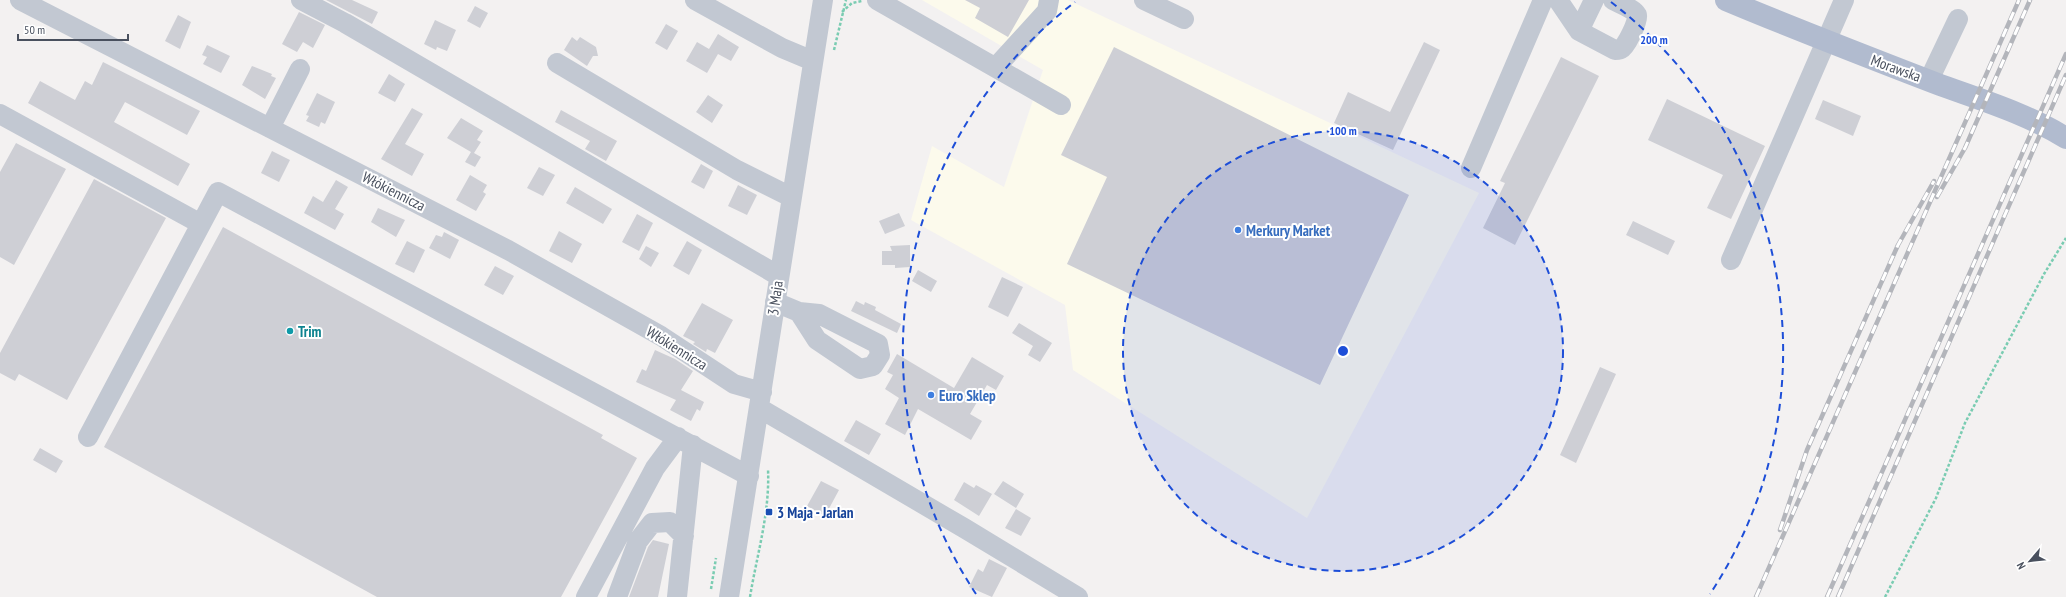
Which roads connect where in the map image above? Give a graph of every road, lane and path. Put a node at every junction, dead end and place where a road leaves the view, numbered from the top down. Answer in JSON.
{"nodes":[{"id":1,"x":20,"y":0,"type":"edge"},
{"id":2,"x":301,"y":0,"type":"edge"},
{"id":3,"x":695,"y":0,"type":"edge"},
{"id":4,"x":823,"y":0,"type":"edge"},
{"id":5,"x":877,"y":0,"type":"edge"},
{"id":6,"x":1049,"y":0,"type":"edge"},
{"id":7,"x":1144,"y":0,"type":"edge"},
{"id":8,"x":1543,"y":0,"type":"edge"},
{"id":9,"x":1558,"y":0,"type":"edge"},
{"id":10,"x":1594,"y":0,"type":"edge"},
{"id":11,"x":1612,"y":0,"type":"edge"},
{"id":12,"x":1726,"y":0,"type":"edge"},
{"id":13,"x":1844,"y":0,"type":"edge"},
{"id":14,"x":909,"y":8,"type":"edge"},
{"id":15,"x":1184,"y":19,"type":"dead end"},
{"id":16,"x":1958,"y":19,"type":"dead end"},
{"id":17,"x":1579,"y":31,"type":"junction"},
{"id":18,"x":1826,"y":42,"type":"junction"},
{"id":19,"x":813,"y":61,"type":"junction"},
{"id":20,"x":557,"y":63,"type":"dead end"},
{"id":21,"x":996,"y":67,"type":"junction"},
{"id":22,"x":300,"y":69,"type":"dead end"},
{"id":23,"x":1929,"y":80,"type":"junction"},
{"id":24,"x":1061,"y":105,"type":"dead end"},
{"id":25,"x":0,"y":114,"type":"edge"},
{"id":26,"x":270,"y":128,"type":"junction"},
{"id":27,"x":2066,"y":138,"type":"edge"},
{"id":28,"x":1471,"y":168,"type":"dead end"},
{"id":29,"x":791,"y":197,"type":"junction"},
{"id":30,"x":201,"y":224,"type":"junction"},
{"id":31,"x":2066,"y":238,"type":"edge"},
{"id":32,"x":1731,"y":260,"type":"dead end"},
{"id":33,"x":778,"y":276,"type":"junction"},
{"id":34,"x":775,"y":302,"type":"junction"},
{"id":35,"x":799,"y":312,"type":"dead end"},
{"id":36,"x":761,"y":400,"type":"junction"},
{"id":37,"x":88,"y":437,"type":"dead end"},
{"id":38,"x":685,"y":441,"type":"junction"},
{"id":39,"x":767,"y":467,"type":"dead end"},
{"id":40,"x":749,"y":476,"type":"junction"},
{"id":41,"x":684,"y":536,"type":"junction"},
{"id":42,"x":586,"y":597,"type":"edge"},
{"id":43,"x":616,"y":597,"type":"edge"},
{"id":44,"x":678,"y":597,"type":"edge"},
{"id":45,"x":729,"y":597,"type":"edge"},
{"id":46,"x":750,"y":597,"type":"edge"},
{"id":47,"x":1078,"y":597,"type":"edge"},
{"id":48,"x":1886,"y":597,"type":"edge"}],
"edges":[{"from":1,"to":26,"type":"street","name":"Włókiennicza"},
{"from":2,"to":33,"type":"street"},
{"from":3,"to":19,"type":"street"},
{"from":4,"to":19,"type":"street","name":"3 Maja"},
{"from":5,"to":14,"type":"street"},
{"from":6,"to":21,"type":"street"},
{"from":7,"to":15,"type":"street"},
{"from":8,"to":28,"type":"street"},
{"from":9,"to":17,"type":"street"},
{"from":10,"to":17,"type":"street"},
{"from":11,"to":17,"type":"street"},
{"from":12,"to":18,"type":"main road","name":"Morawska"},
{"from":13,"to":18,"type":"street"},
{"from":14,"to":21,"type":"street"},
{"from":16,"to":23,"type":"street"},
{"from":18,"to":23,"type":"main road","name":"Morawska"},
{"from":18,"to":32,"type":"street"},
{"from":19,"to":29,"type":"street","name":"3 Maja"},
{"from":20,"to":29,"type":"street"},
{"from":21,"to":24,"type":"street"},
{"from":22,"to":26,"type":"street"},
{"from":23,"to":27,"type":"main road","name":"Morawska"},
{"from":25,"to":30,"type":"street"},
{"from":26,"to":36,"type":"street","name":"Włókiennicza"},
{"from":29,"to":33,"type":"street","name":"3 Maja"},
{"from":30,"to":37,"type":"street"},
{"from":30,"to":38,"type":"street"},
{"from":31,"to":48,"type":"path"},
{"from":33,"to":34,"type":"street","name":"3 Maja"},
{"from":34,"to":35,"type":"street"},
{"from":34,"to":36,"type":"street","name":"3 Maja"},
{"from":36,"to":40,"type":"street","name":"3 Maja"},
{"from":36,"to":47,"type":"street","name":"Włókiennicza"},
{"from":38,"to":40,"type":"street"},
{"from":38,"to":41,"type":"street"},
{"from":38,"to":42,"type":"street"},
{"from":39,"to":46,"type":"path"},
{"from":40,"to":45,"type":"street","name":"3 Maja"},
{"from":41,"to":43,"type":"street"},
{"from":41,"to":44,"type":"street"}]}
